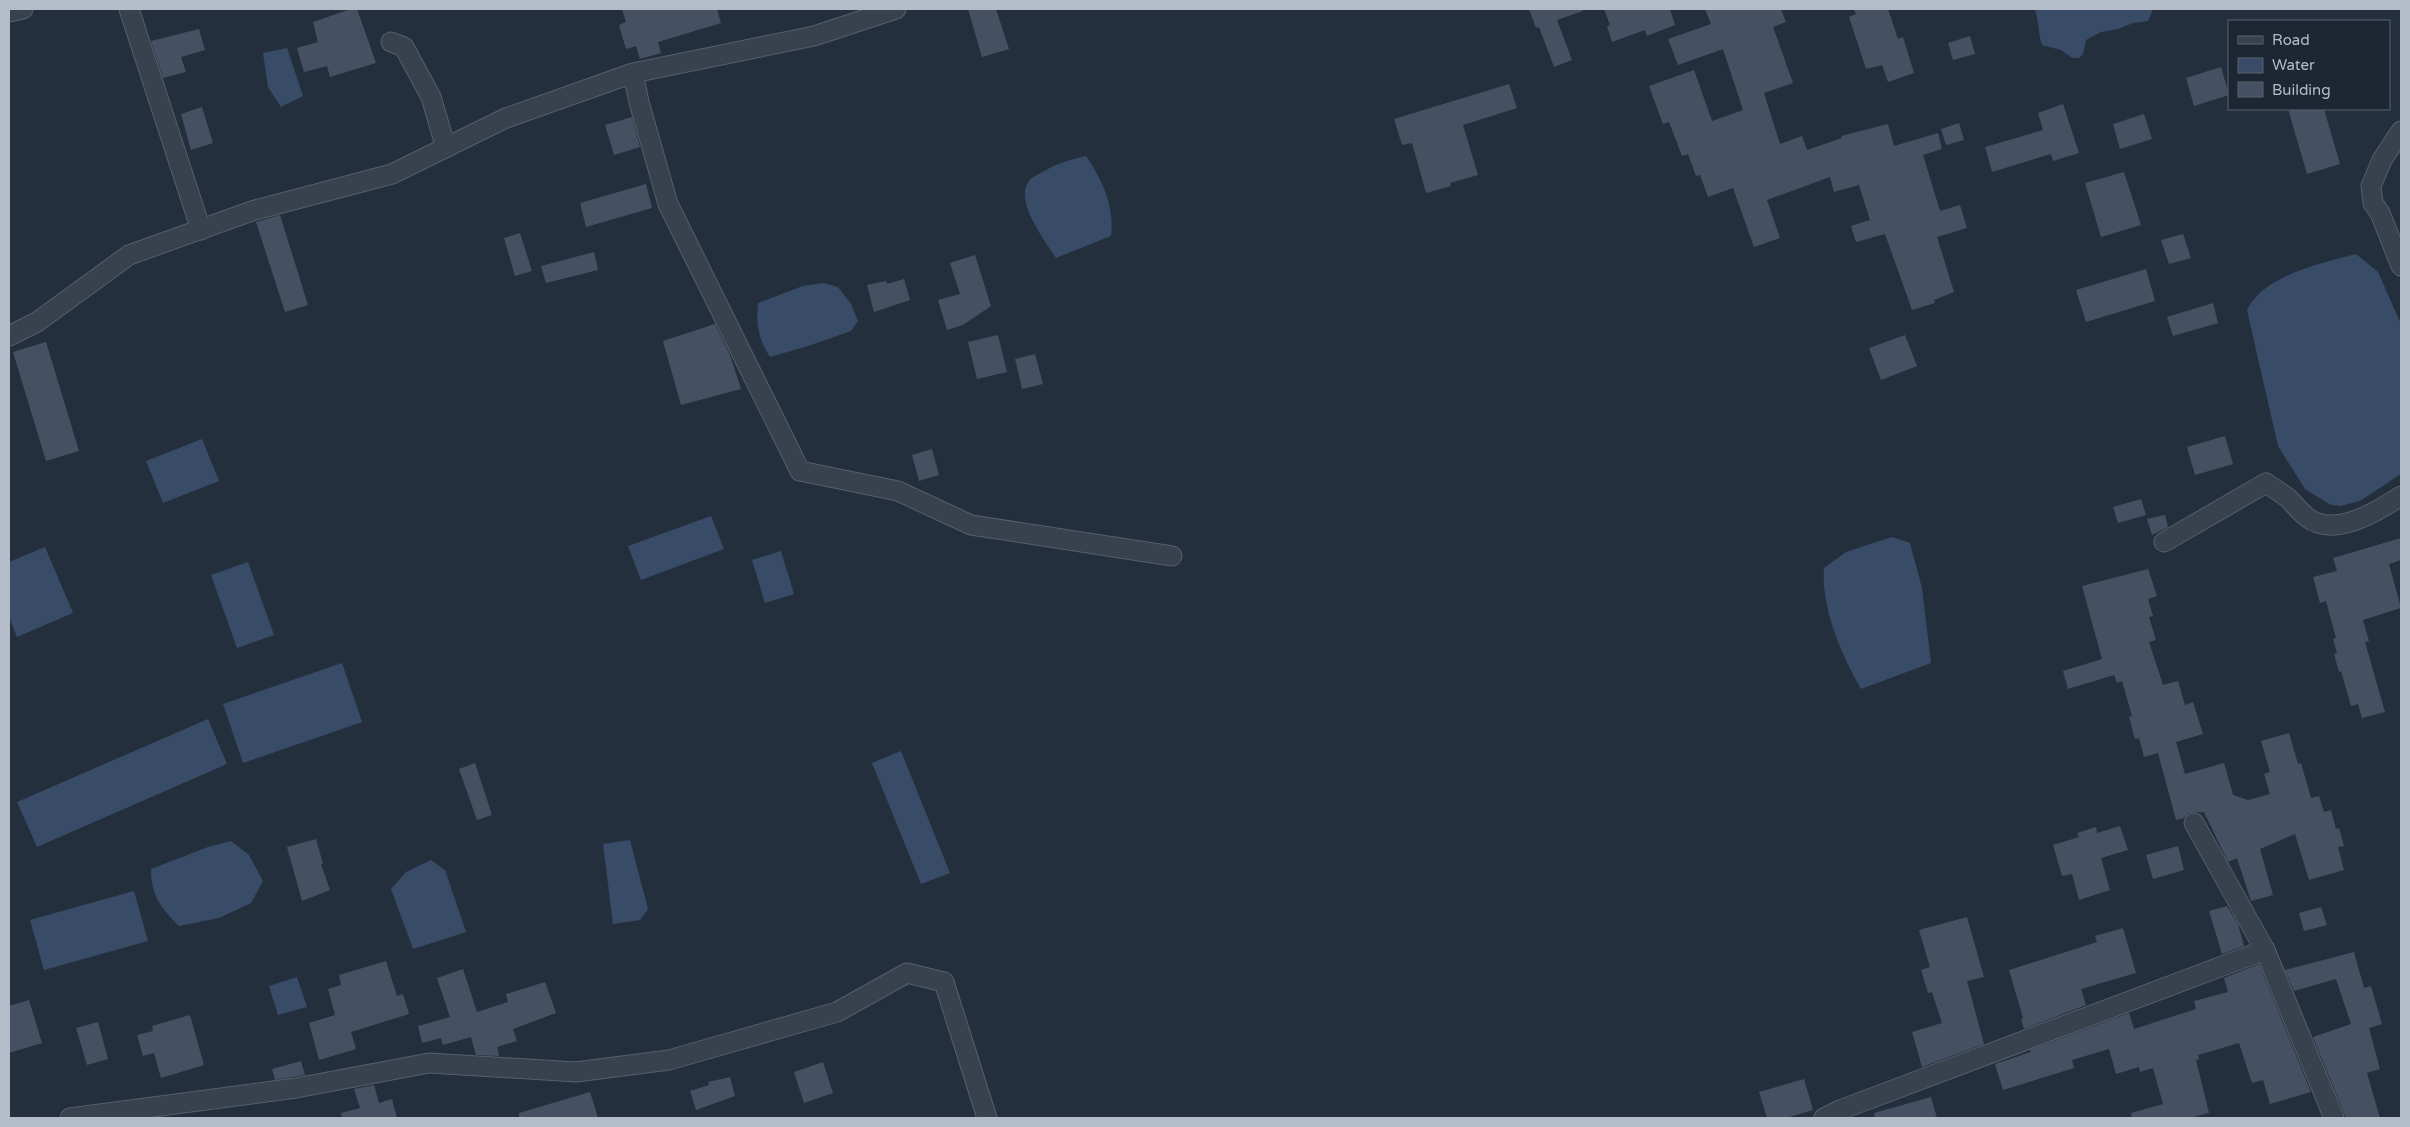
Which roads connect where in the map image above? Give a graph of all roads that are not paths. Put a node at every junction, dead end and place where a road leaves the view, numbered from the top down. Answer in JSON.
{"nodes":[{"id":1,"x":23,"y":9,"type":"edge"},
{"id":2,"x":129,"y":9,"type":"edge"},
{"id":3,"x":896,"y":9,"type":"edge"},
{"id":4,"x":9,"y":12,"type":"edge"},
{"id":5,"x":391,"y":42,"type":"dead end"},
{"id":6,"x":633,"y":73,"type":"junction"},
{"id":7,"x":2401,"y":131,"type":"edge"},
{"id":8,"x":446,"y":148,"type":"junction"},
{"id":9,"x":201,"y":230,"type":"junction"},
{"id":10,"x":2401,"y":266,"type":"edge"},
{"id":11,"x":9,"y":336,"type":"edge"},
{"id":12,"x":2401,"y":496,"type":"edge"},
{"id":13,"x":2164,"y":542,"type":"dead end"},
{"id":14,"x":1172,"y":556,"type":"dead end"},
{"id":15,"x":2194,"y":823,"type":"dead end"},
{"id":16,"x":2265,"y":950,"type":"junction"},
{"id":17,"x":70,"y":1118,"type":"edge"},
{"id":18,"x":987,"y":1118,"type":"edge"},
{"id":19,"x":1824,"y":1118,"type":"edge"},
{"id":20,"x":2334,"y":1118,"type":"edge"}],
"edges":[{"from":1,"to":4,"type":"street"},
{"from":2,"to":9,"type":"street"},
{"from":3,"to":6,"type":"street"},
{"from":5,"to":8,"type":"street"},
{"from":6,"to":8,"type":"street"},
{"from":6,"to":14,"type":"street"},
{"from":7,"to":10,"type":"street"},
{"from":8,"to":9,"type":"street"},
{"from":9,"to":11,"type":"street"},
{"from":12,"to":13,"type":"street"},
{"from":15,"to":16,"type":"street"},
{"from":16,"to":19,"type":"street"},
{"from":16,"to":20,"type":"street"},
{"from":17,"to":18,"type":"street"}]}
